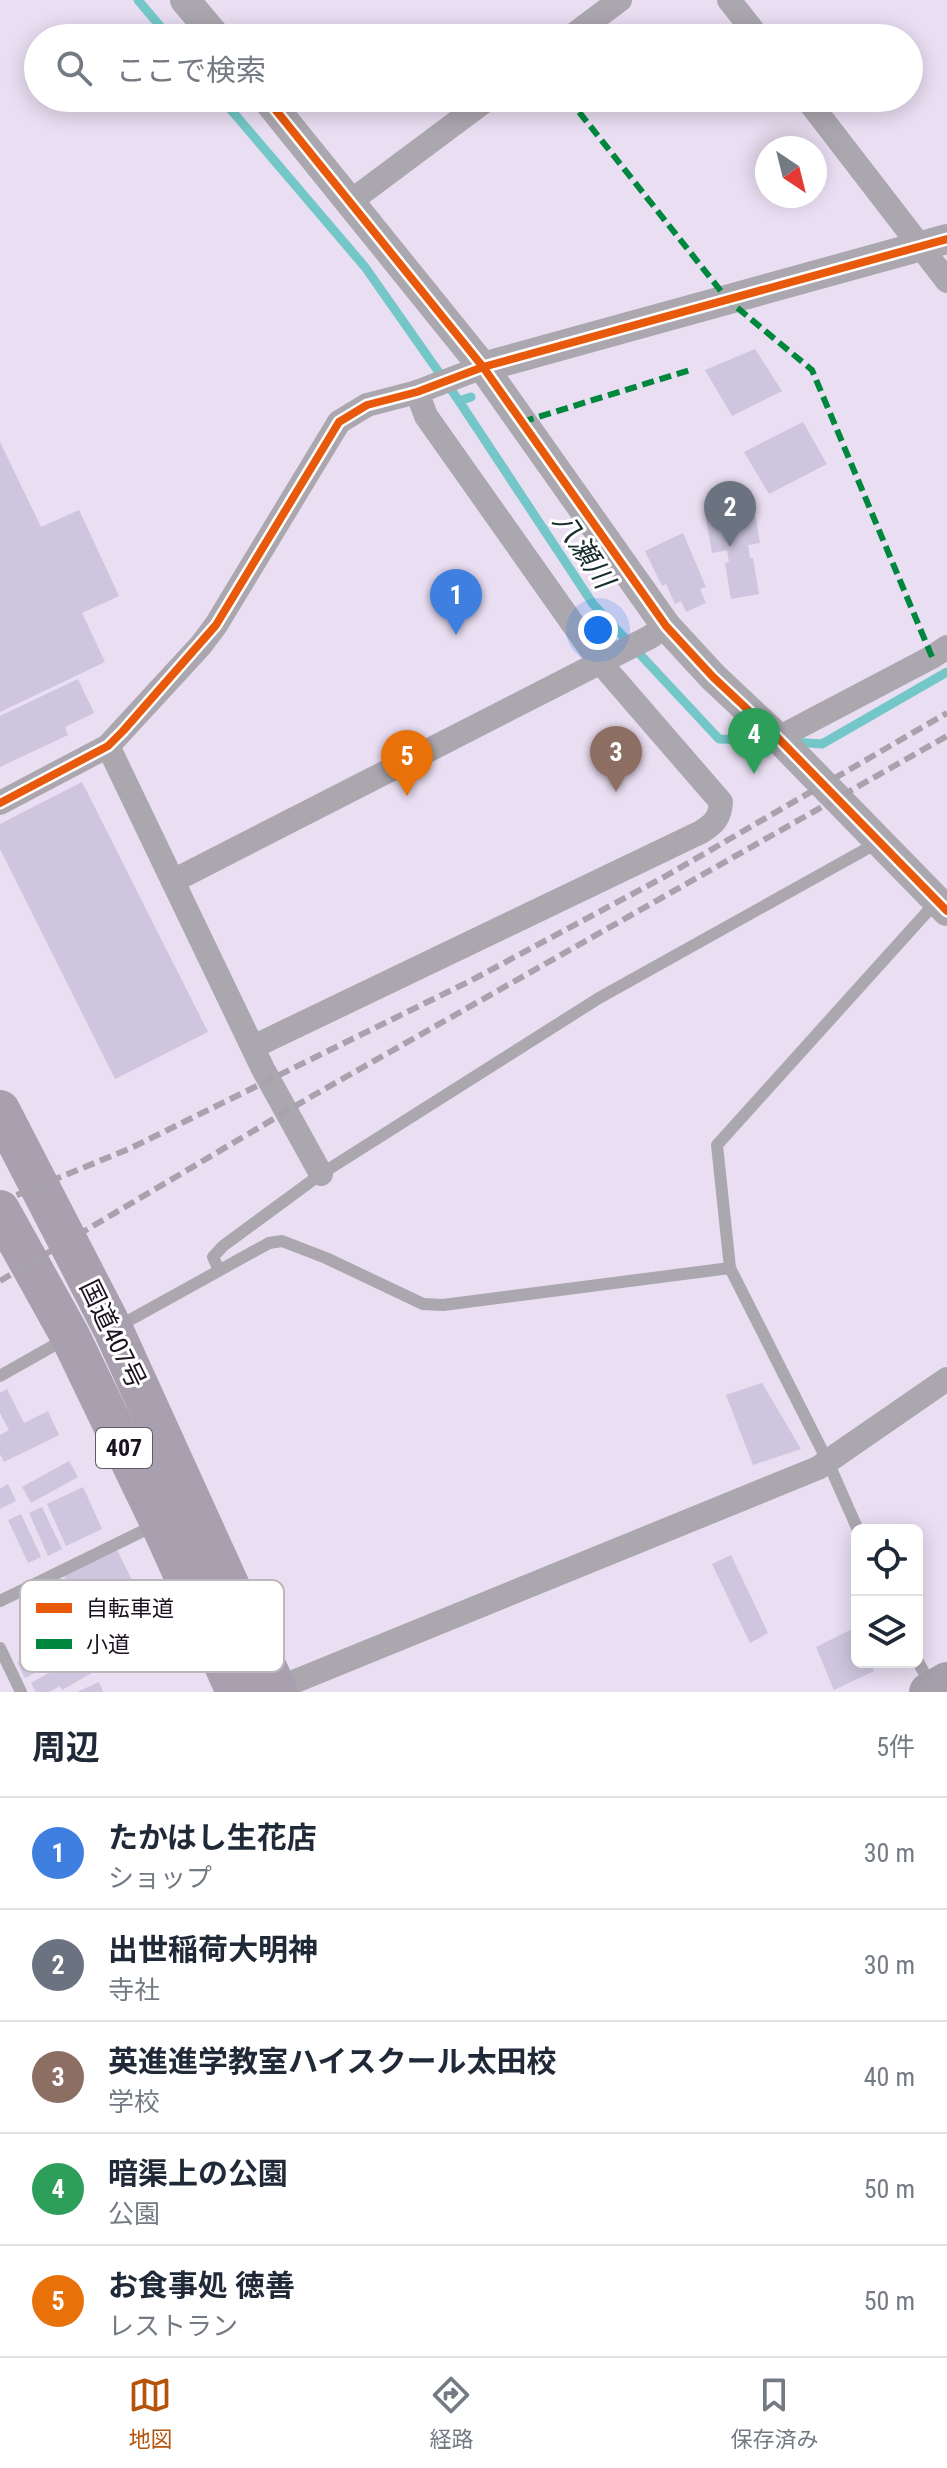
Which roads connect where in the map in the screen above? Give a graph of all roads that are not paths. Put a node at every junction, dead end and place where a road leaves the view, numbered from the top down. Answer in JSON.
{"nodes":[{"id":1,"x":185,"y":0,"type":"edge"},
{"id":2,"x":620,"y":0,"type":"edge"},
{"id":3,"x":729,"y":0,"type":"edge"},
{"id":4,"x":205,"y":24,"type":"edge"},
{"id":5,"x":588,"y":24,"type":"edge"},
{"id":6,"x":748,"y":24,"type":"edge"},
{"id":7,"x":278,"y":112,"type":"edge"},
{"id":8,"x":470,"y":112,"type":"edge"},
{"id":9,"x":818,"y":112,"type":"edge"},
{"id":10,"x":351,"y":201,"type":"junction"},
{"id":11,"x":934,"y":243,"type":"edge"},
{"id":12,"x":947,"y":281,"type":"edge"},
{"id":13,"x":474,"y":370,"type":"junction"},
{"id":14,"x":421,"y":390,"type":"junction"},
{"id":15,"x":658,"y":631,"type":"junction"},
{"id":16,"x":947,"y":647,"type":"edge"},
{"id":17,"x":605,"y":658,"type":"junction"},
{"id":18,"x":778,"y":738,"type":"junction"},
{"id":19,"x":108,"y":746,"type":"junction"},
{"id":20,"x":0,"y":803,"type":"edge"},
{"id":21,"x":877,"y":843,"type":"junction"},
{"id":22,"x":173,"y":881,"type":"junction"},
{"id":23,"x":942,"y":906,"type":"edge"},
{"id":24,"x":253,"y":1047,"type":"junction"},
{"id":25,"x":0,"y":1110,"type":"edge"},
{"id":26,"x":321,"y":1174,"type":"junction"},
{"id":27,"x":0,"y":1210,"type":"edge"},
{"id":28,"x":730,"y":1268,"type":"junction"},
{"id":29,"x":219,"y":1270,"type":"junction"},
{"id":30,"x":113,"y":1329,"type":"junction"},
{"id":31,"x":70,"y":1336,"type":"junction"},
{"id":32,"x":0,"y":1376,"type":"edge"},
{"id":33,"x":947,"y":1379,"type":"edge"},
{"id":34,"x":828,"y":1462,"type":"junction"},
{"id":35,"x":160,"y":1523,"type":"junction"},
{"id":36,"x":855,"y":1524,"type":"edge"},
{"id":37,"x":43,"y":1580,"type":"edge"},
{"id":38,"x":186,"y":1580,"type":"edge"},
{"id":39,"x":227,"y":1580,"type":"edge"},
{"id":40,"x":20,"y":1591,"type":"edge"},
{"id":41,"x":0,"y":1601,"type":"edge"},
{"id":42,"x":0,"y":1648,"type":"edge"},
{"id":43,"x":227,"y":1672,"type":"edge"},
{"id":44,"x":277,"y":1690,"type":"edge"},
{"id":45,"x":21,"y":1692,"type":"edge"},
{"id":46,"x":236,"y":1692,"type":"edge"}],
"edges":[{"from":1,"to":4,"type":"street"},
{"from":2,"to":5,"type":"street"},
{"from":3,"to":6,"type":"street"},
{"from":7,"to":10,"type":"street"},
{"from":8,"to":10,"type":"street"},
{"from":9,"to":11,"type":"street"},
{"from":10,"to":13,"type":"street"},
{"from":11,"to":12,"type":"street"},
{"from":11,"to":13,"type":"street"},
{"from":13,"to":14,"type":"street"},
{"from":13,"to":15,"type":"street"},
{"from":14,"to":17,"type":"street"},
{"from":14,"to":19,"type":"street"},
{"from":15,"to":17,"type":"street"},
{"from":15,"to":18,"type":"street"},
{"from":16,"to":18,"type":"street"},
{"from":17,"to":22,"type":"street"},
{"from":17,"to":24,"type":"street"},
{"from":18,"to":21,"type":"street"},
{"from":19,"to":20,"type":"street"},
{"from":19,"to":22,"type":"street"},
{"from":21,"to":23,"type":"street"},
{"from":21,"to":26,"type":"lane"},
{"from":22,"to":24,"type":"street"},
{"from":23,"to":28,"type":"lane"},
{"from":24,"to":26,"type":"street"},
{"from":25,"to":30,"type":"highway","name":"国道407号","number":"407"},
{"from":26,"to":29,"type":"lane"},
{"from":27,"to":31,"type":"highway","name":"国道407号","number":"407"},
{"from":28,"to":29,"type":"lane"},
{"from":28,"to":34,"type":"lane"},
{"from":29,"to":30,"type":"lane"},
{"from":30,"to":39,"type":"highway","name":"国道407号","number":"407"},
{"from":31,"to":32,"type":"lane"},
{"from":31,"to":35,"type":"highway","name":"国道407号","number":"407"},
{"from":33,"to":34,"type":"street"},
{"from":34,"to":36,"type":"lane"},
{"from":34,"to":44,"type":"street"},
{"from":35,"to":37,"type":"lane"},
{"from":35,"to":38,"type":"highway","name":"国道407号","number":"407"},
{"from":40,"to":41,"type":"lane"},
{"from":42,"to":45,"type":"lane"},
{"from":43,"to":46,"type":"highway","name":"国道407号","number":"407"}]}
